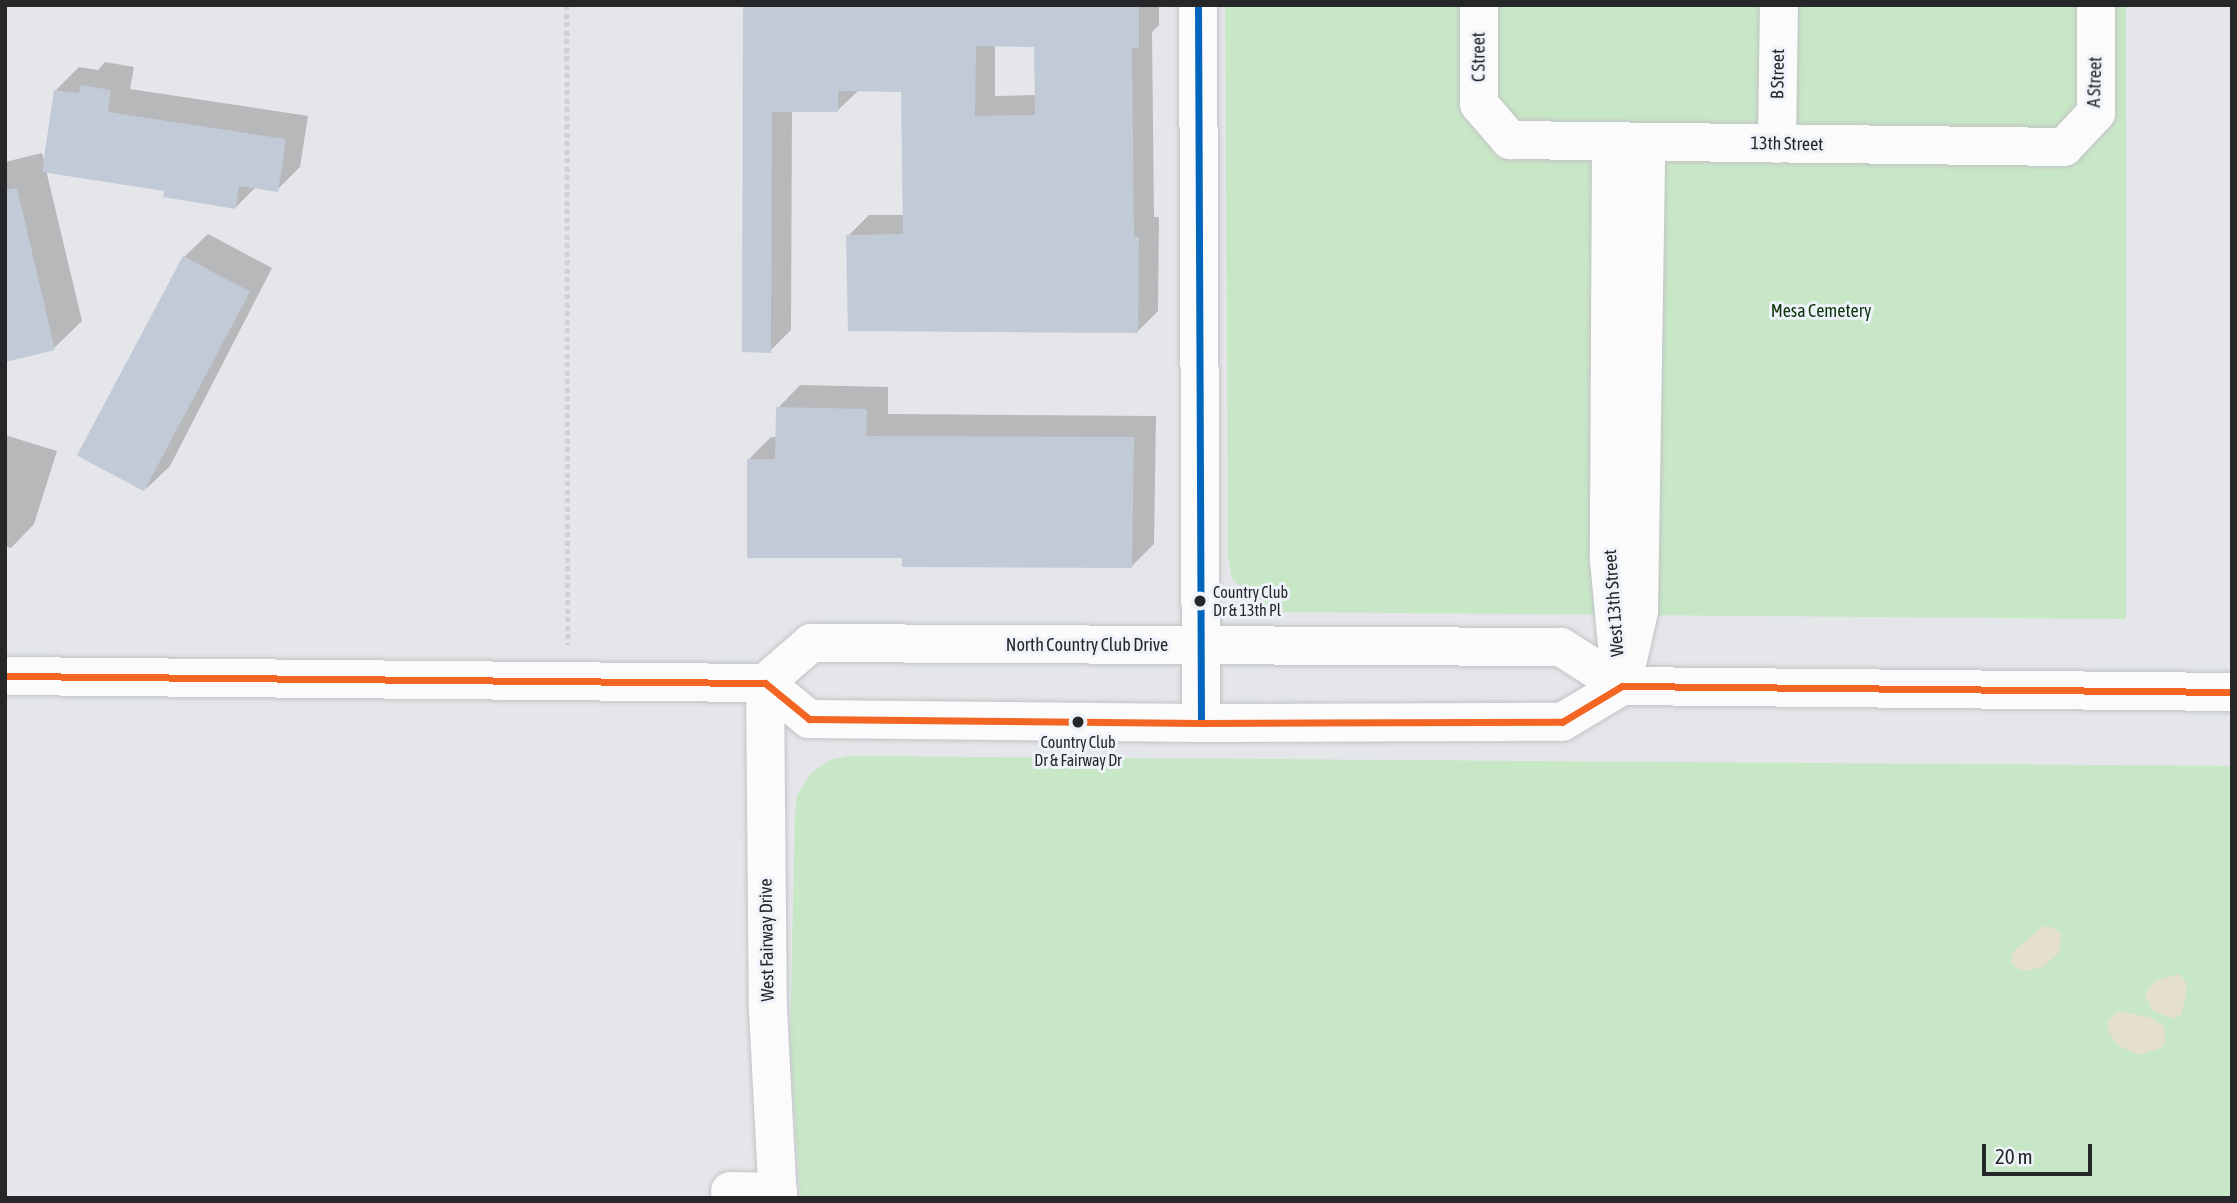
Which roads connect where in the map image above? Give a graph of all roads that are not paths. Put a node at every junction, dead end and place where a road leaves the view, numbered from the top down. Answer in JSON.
{"nodes":[{"id":1,"x":1198,"y":5,"type":"edge"},
{"id":2,"x":1479,"y":5,"type":"edge"},
{"id":3,"x":1779,"y":5,"type":"edge"},
{"id":4,"x":2096,"y":5,"type":"edge"},
{"id":5,"x":1510,"y":140,"type":"joint"},
{"id":6,"x":1628,"y":141,"type":"junction"},
{"id":7,"x":1777,"y":144,"type":"junction"},
{"id":8,"x":2064,"y":147,"type":"joint"},
{"id":9,"x":1200,"y":646,"type":"junction"},
{"id":10,"x":5,"y":676,"type":"edge"},
{"id":11,"x":765,"y":682,"type":"junction"},
{"id":12,"x":1622,"y":686,"type":"junction"},
{"id":13,"x":2232,"y":692,"type":"edge"},
{"id":14,"x":1201,"y":723,"type":"junction"},
{"id":15,"x":730,"y":1191,"type":"dead end"},
{"id":16,"x":778,"y":1195,"type":"edge"}],
"edges":[{"from":1,"to":9,"type":"main road"},
{"from":2,"to":5,"type":"main road","name":"C Street"},
{"from":3,"to":7,"type":"main road","name":"B Street"},
{"from":4,"to":8,"type":"main road","name":"A Street"},
{"from":5,"to":6,"type":"main road","name":"13th Street"},
{"from":6,"to":7,"type":"main road","name":"13th Street"},
{"from":6,"to":12,"type":"main road","name":"West 13th Street"},
{"from":7,"to":8,"type":"main road","name":"13th Street"},
{"from":9,"to":11,"type":"main road","name":"North Country Club Drive"},
{"from":9,"to":12,"type":"main road","name":"North Country Club Drive"},
{"from":9,"to":14,"type":"main road"},
{"from":10,"to":11,"type":"main road"},
{"from":11,"to":14,"type":"main road"},
{"from":11,"to":16,"type":"main road","name":"West Fairway Drive"},
{"from":12,"to":13,"type":"main road"},
{"from":12,"to":14,"type":"main road"},
{"from":15,"to":16,"type":"main road"}]}
